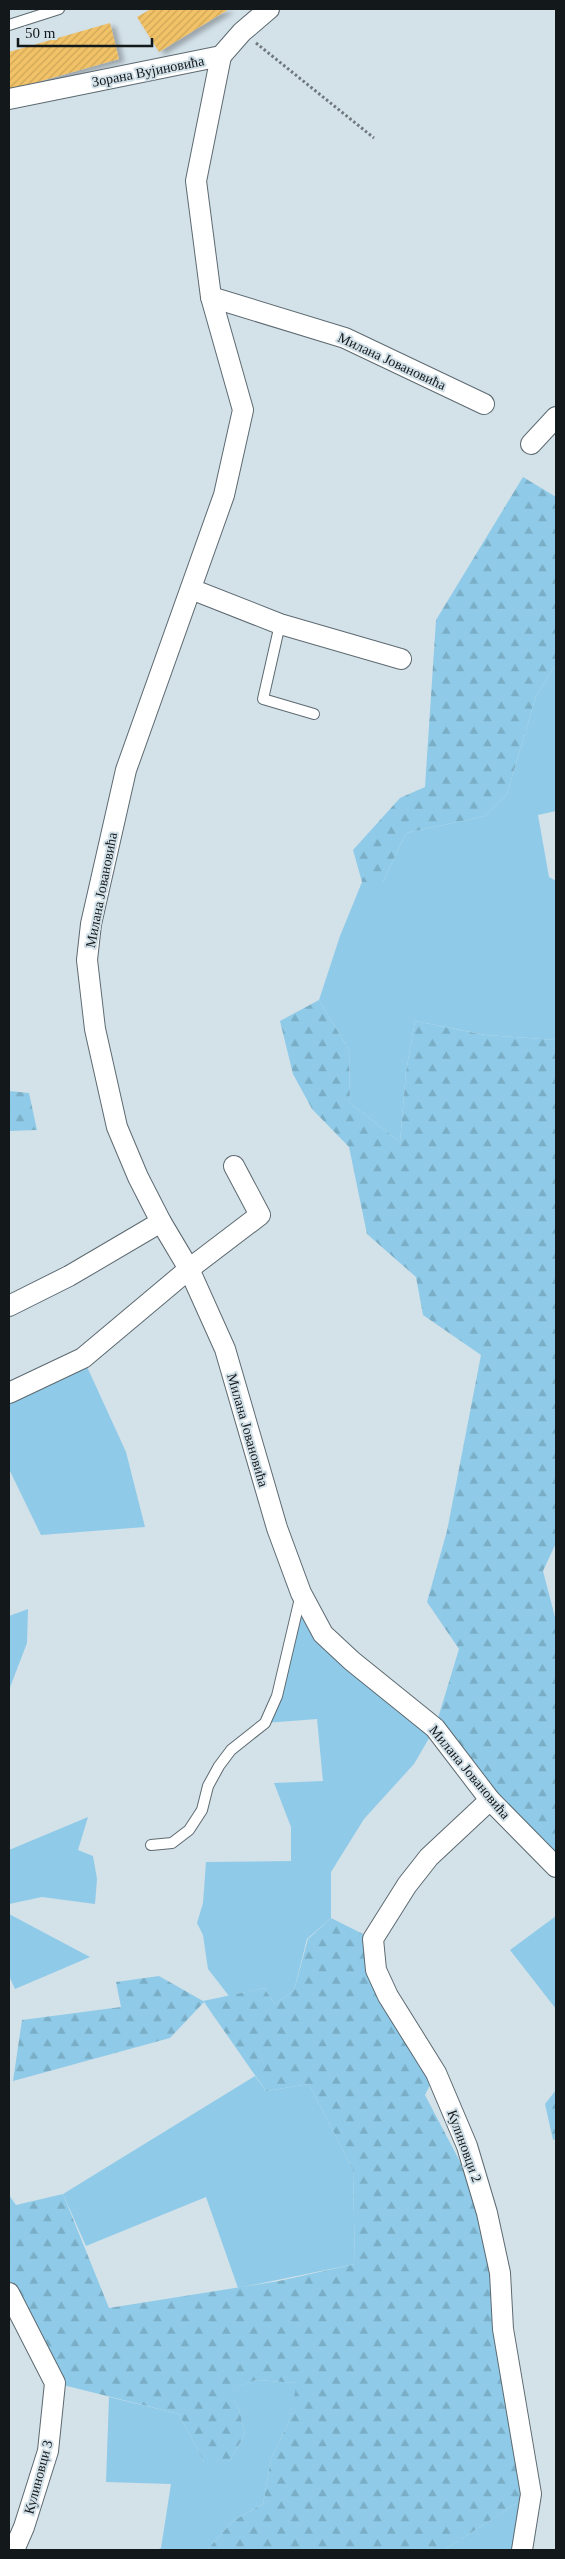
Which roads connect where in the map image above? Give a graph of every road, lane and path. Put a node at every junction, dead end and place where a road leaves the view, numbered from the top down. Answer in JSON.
{"nodes":[{"id":1,"x":59,"y":9,"type":"edge"},
{"id":2,"x":269,"y":9,"type":"edge"},
{"id":3,"x":9,"y":25,"type":"edge"},
{"id":4,"x":242,"y":32,"type":"junction"},
{"id":5,"x":221,"y":56,"type":"junction"},
{"id":6,"x":9,"y":98,"type":"edge"},
{"id":7,"x":374,"y":138,"type":"dead end"},
{"id":8,"x":211,"y":297,"type":"junction"},
{"id":9,"x":484,"y":404,"type":"dead end"},
{"id":10,"x":556,"y":418,"type":"edge"},
{"id":11,"x":531,"y":444,"type":"dead end"},
{"id":12,"x":191,"y":589,"type":"junction"},
{"id":13,"x":280,"y":624,"type":"junction"},
{"id":14,"x":401,"y":659,"type":"dead end"},
{"id":15,"x":314,"y":714,"type":"dead end"},
{"id":16,"x":234,"y":1166,"type":"dead end"},
{"id":17,"x":160,"y":1222,"type":"junction"},
{"id":18,"x":189,"y":1268,"type":"junction"},
{"id":19,"x":9,"y":1306,"type":"edge"},
{"id":20,"x":9,"y":1393,"type":"edge"},
{"id":21,"x":301,"y":1593,"type":"junction"},
{"id":22,"x":490,"y":1800,"type":"junction"},
{"id":23,"x":151,"y":1845,"type":"dead end"},
{"id":24,"x":556,"y":1867,"type":"edge"},
{"id":25,"x":9,"y":2293,"type":"edge"},
{"id":26,"x":14,"y":2550,"type":"edge"},
{"id":27,"x":522,"y":2550,"type":"edge"}],
"edges":[{"from":1,"to":3,"type":"lane"},
{"from":2,"to":4,"type":"street","name":"Зорана Вујиновића"},
{"from":4,"to":5,"type":"street","name":"Зорана Вујиновића"},
{"from":4,"to":7,"type":"path"},
{"from":5,"to":6,"type":"street","name":"Зорана Вујиновића"},
{"from":5,"to":8,"type":"street","name":"Милана Јовановића"},
{"from":8,"to":9,"type":"street","name":"Милана Јовановића"},
{"from":8,"to":12,"type":"street","name":"Милана Јовановића"},
{"from":10,"to":11,"type":"street"},
{"from":12,"to":13,"type":"street"},
{"from":12,"to":17,"type":"street","name":"Милана Јовановића"},
{"from":13,"to":14,"type":"street"},
{"from":13,"to":15,"type":"lane"},
{"from":16,"to":18,"type":"street"},
{"from":17,"to":18,"type":"street","name":"Милана Јовановића"},
{"from":17,"to":19,"type":"street"},
{"from":18,"to":20,"type":"street"},
{"from":18,"to":21,"type":"street","name":"Милана Јовановића"},
{"from":21,"to":22,"type":"street","name":"Милана Јовановића"},
{"from":21,"to":23,"type":"lane"},
{"from":22,"to":24,"type":"street","name":"Милана Јовановића"},
{"from":22,"to":27,"type":"street","name":"Кулиновци 2"},
{"from":25,"to":26,"type":"street","name":"Кулиновци 3"}]}
